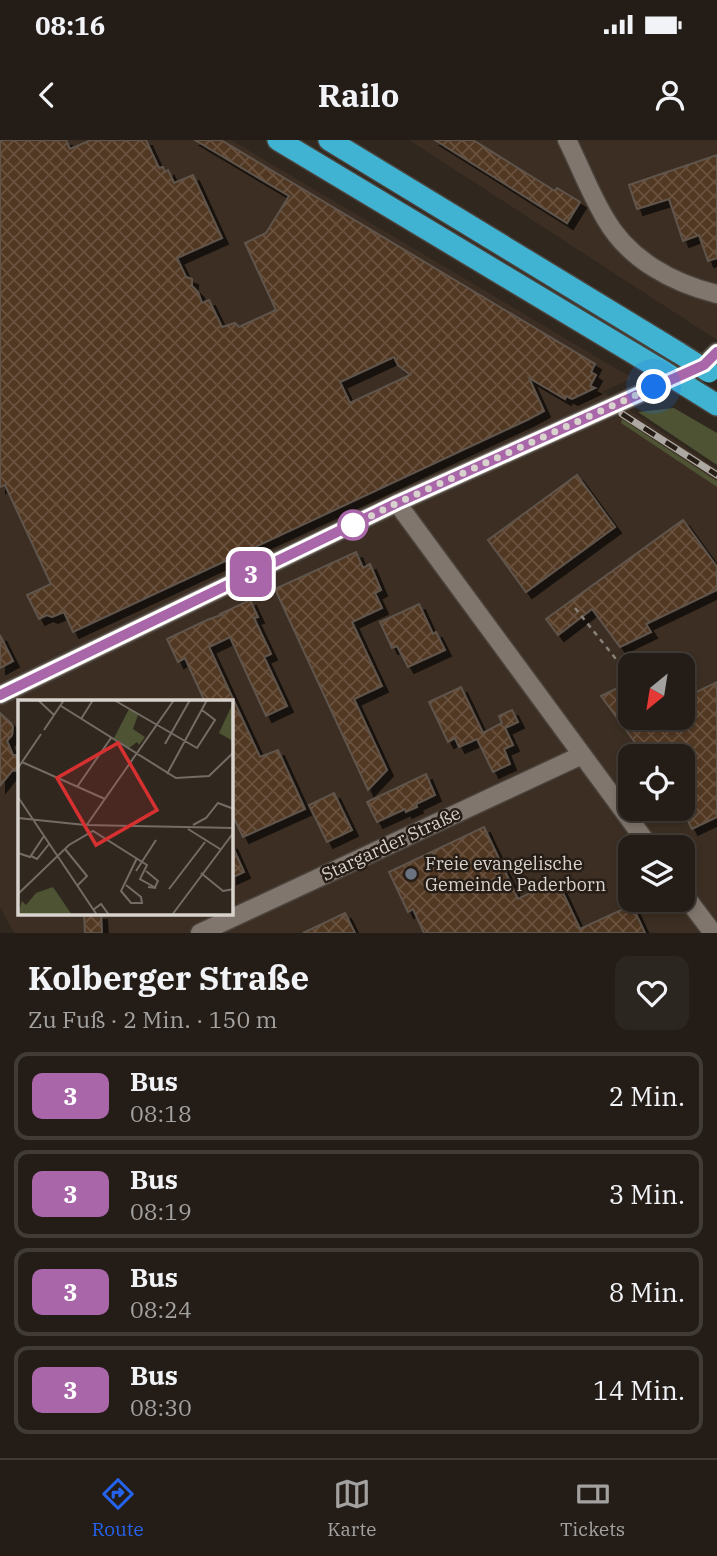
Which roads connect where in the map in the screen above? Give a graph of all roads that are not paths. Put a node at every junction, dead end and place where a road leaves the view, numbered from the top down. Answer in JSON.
{"nodes":[{"id":1,"x":278,"y":140,"type":"edge"},
{"id":2,"x":329,"y":140,"type":"edge"},
{"id":3,"x":567,"y":140,"type":"edge"},
{"id":4,"x":717,"y":294,"type":"edge"},
{"id":5,"x":714,"y":367,"type":"edge"},
{"id":6,"x":717,"y":405,"type":"edge"},
{"id":7,"x":397,"y":503,"type":"junction"},
{"id":8,"x":0,"y":695,"type":"edge"},
{"id":9,"x":582,"y":755,"type":"junction"},
{"id":10,"x":641,"y":835,"type":"edge"},
{"id":11,"x":695,"y":908,"type":"edge"},
{"id":12,"x":715,"y":932,"type":"edge"},
{"id":13,"x":200,"y":933,"type":"edge"}],
"edges":[{"from":1,"to":6,"type":"highway","bridge":true},
{"from":2,"to":5,"type":"highway","bridge":true},
{"from":3,"to":4,"type":"street"},
{"from":5,"to":7,"type":"street"},
{"from":7,"to":8,"type":"street"},
{"from":7,"to":9,"type":"street"},
{"from":9,"to":10,"type":"street"},
{"from":9,"to":13,"type":"street","name":"Stargarder Straße"},
{"from":11,"to":12,"type":"street"}]}
